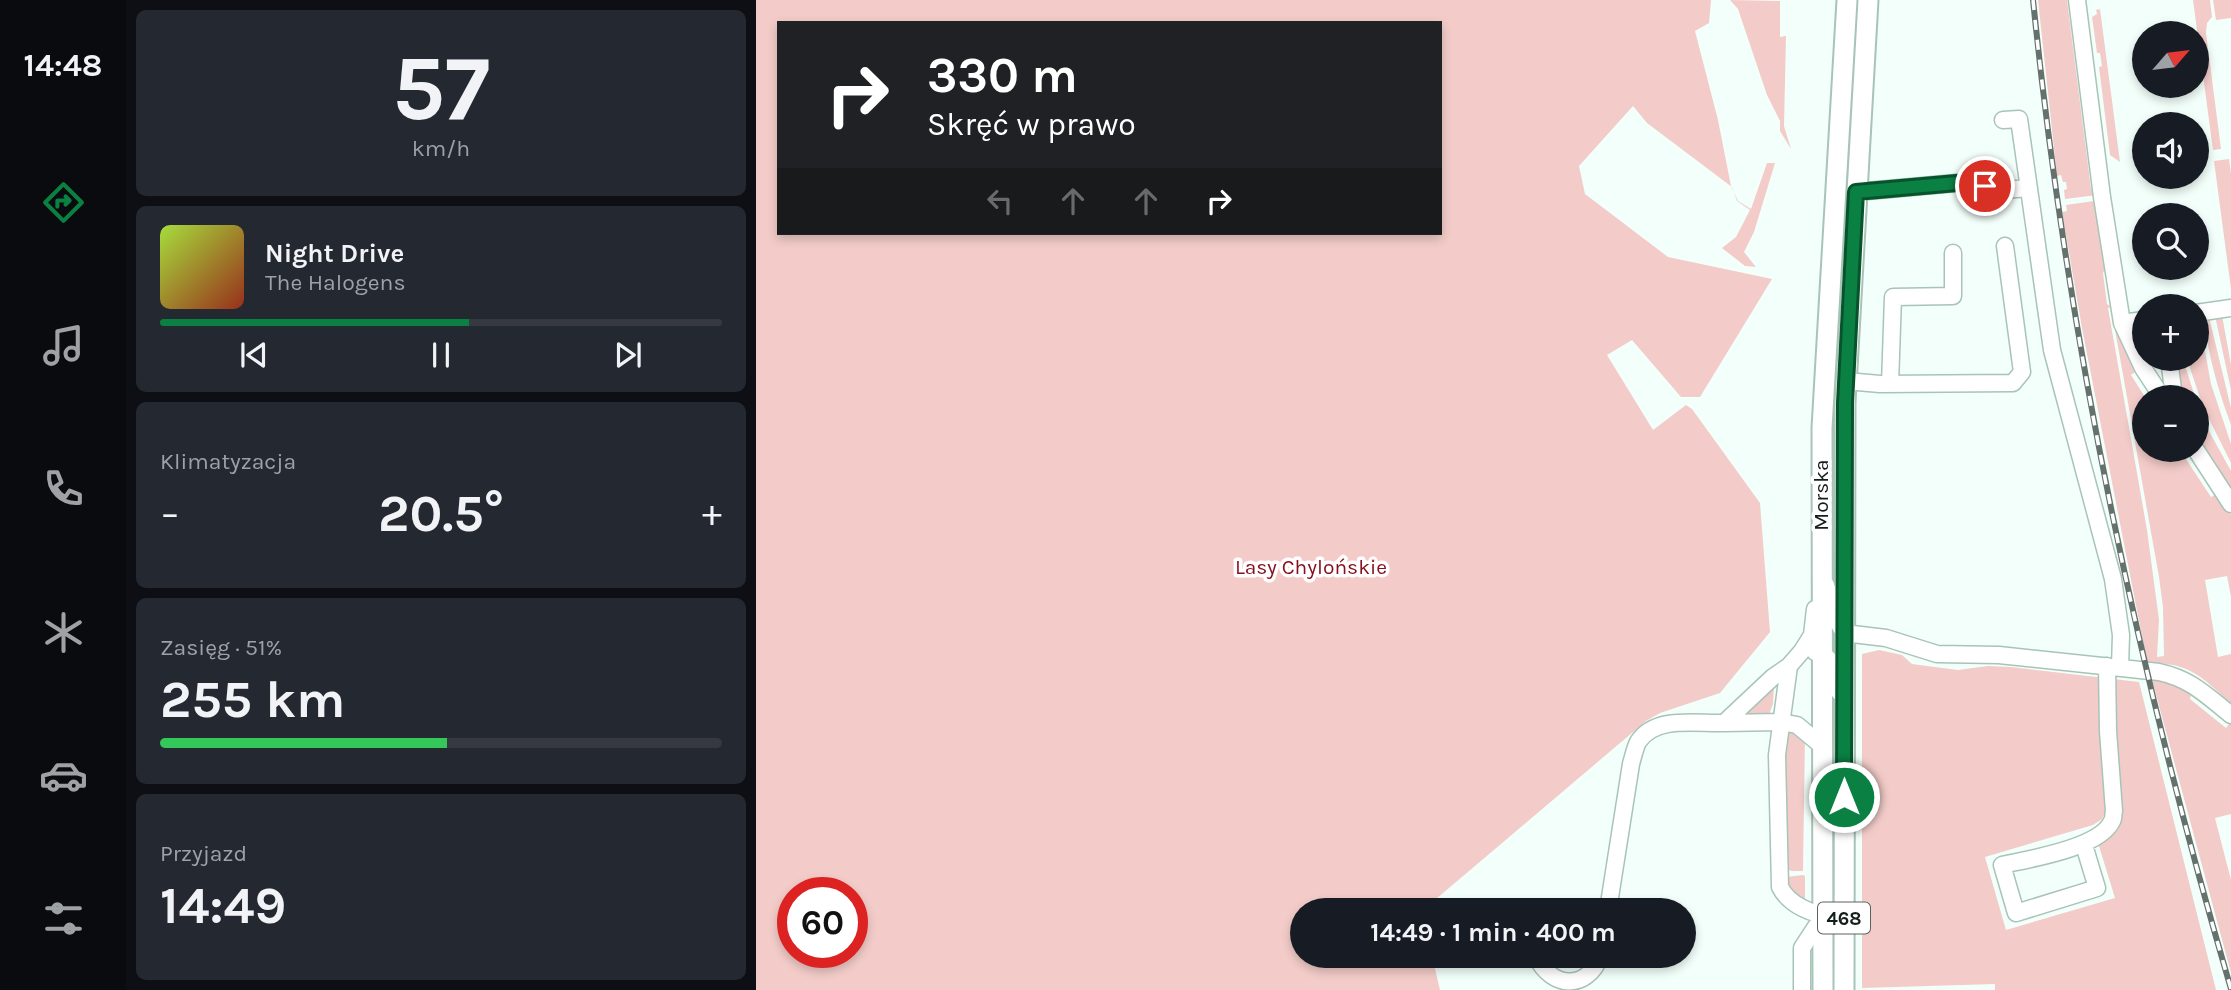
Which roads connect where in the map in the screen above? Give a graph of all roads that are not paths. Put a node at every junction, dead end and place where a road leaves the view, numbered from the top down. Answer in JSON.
{"nodes":[{"id":1,"x":1833,"y":0,"type":"edge"},
{"id":2,"x":1868,"y":0,"type":"edge"},
{"id":3,"x":2077,"y":0,"type":"edge"},
{"id":4,"x":1846,"y":8,"type":"edge"},
{"id":5,"x":2003,"y":120,"type":"dead end"},
{"id":6,"x":2029,"y":188,"type":"junction"},
{"id":7,"x":1856,"y":192,"type":"junction"},
{"id":8,"x":2005,"y":246,"type":"dead end"},
{"id":9,"x":1832,"y":249,"type":"junction"},
{"id":10,"x":1853,"y":250,"type":"junction"},
{"id":11,"x":1953,"y":253,"type":"dead end"},
{"id":12,"x":2231,"y":308,"type":"edge"},
{"id":13,"x":2209,"y":311,"type":"edge"},
{"id":14,"x":2132,"y":322,"type":"edge"},
{"id":15,"x":2122,"y":323,"type":"junction"},
{"id":16,"x":1846,"y":382,"type":"junction"},
{"id":17,"x":1890,"y":384,"type":"junction"},
{"id":18,"x":2154,"y":385,"type":"edge"},
{"id":19,"x":2204,"y":462,"type":"edge"},
{"id":20,"x":2231,"y":504,"type":"edge"},
{"id":21,"x":1821,"y":565,"type":"junction"},
{"id":22,"x":1844,"y":633,"type":"junction"},
{"id":23,"x":1812,"y":652,"type":"junction"},
{"id":24,"x":1789,"y":666,"type":"junction"},
{"id":25,"x":2113,"y":667,"type":"junction"},
{"id":26,"x":2231,"y":715,"type":"edge"},
{"id":27,"x":1781,"y":722,"type":"junction"},
{"id":28,"x":1844,"y":722,"type":"junction"},
{"id":29,"x":1724,"y":723,"type":"junction"},
{"id":30,"x":1822,"y":745,"type":"junction"},
{"id":31,"x":2084,"y":845,"type":"junction"},
{"id":32,"x":1610,"y":898,"type":"edge"},
{"id":33,"x":1823,"y":916,"type":"junction"},
{"id":34,"x":1844,"y":917,"type":"junction"},
{"id":35,"x":1543,"y":968,"type":"edge"},
{"id":36,"x":1597,"y":968,"type":"edge"},
{"id":37,"x":1802,"y":990,"type":"edge"},
{"id":38,"x":1823,"y":990,"type":"edge"},
{"id":39,"x":1844,"y":990,"type":"edge"}],
"edges":[{"from":1,"to":4,"type":"lane"},
{"from":2,"to":7,"type":"main road","name":"Morska","number":"468"},
{"from":3,"to":15,"type":"lane"},
{"from":4,"to":9,"type":"main road","name":"Morska","number":"468"},
{"from":5,"to":6,"type":"lane"},
{"from":6,"to":7,"type":"lane"},
{"from":6,"to":25,"type":"lane"},
{"from":7,"to":10,"type":"main road","name":"Morska","number":"468"},
{"from":8,"to":17,"type":"lane"},
{"from":9,"to":10,"type":"lane"},
{"from":9,"to":21,"type":"main road","name":"Morska","number":"468"},
{"from":10,"to":16,"type":"main road","name":"Morska","number":"468"},
{"from":11,"to":17,"type":"lane"},
{"from":12,"to":13,"type":"lane"},
{"from":14,"to":15,"type":"lane"},
{"from":15,"to":18,"type":"lane"},
{"from":16,"to":17,"type":"lane"},
{"from":16,"to":22,"type":"main road","name":"Morska","number":"468"},
{"from":19,"to":20,"type":"lane"},
{"from":21,"to":22,"type":"lane"},
{"from":21,"to":23,"type":"main road","name":"Morska","number":"468"},
{"from":22,"to":25,"type":"lane"},
{"from":22,"to":28,"type":"main road","name":"Morska","number":"468"},
{"from":23,"to":24,"type":"lane"},
{"from":23,"to":28,"type":"lane"},
{"from":23,"to":30,"type":"main road","name":"Morska","number":"468"},
{"from":24,"to":27,"type":"lane"},
{"from":24,"to":29,"type":"lane"},
{"from":25,"to":26,"type":"lane"},
{"from":25,"to":31,"type":"lane"},
{"from":27,"to":29,"type":"lane"},
{"from":27,"to":30,"type":"lane"},
{"from":27,"to":33,"type":"lane"},
{"from":28,"to":34,"type":"main road","name":"Morska","number":"468"},
{"from":29,"to":32,"type":"lane"},
{"from":30,"to":33,"type":"main road","name":"Morska","number":"468"},
{"from":31,"to":31,"type":"lane"},
{"from":33,"to":34,"type":"lane"},
{"from":33,"to":37,"type":"lane"},
{"from":33,"to":38,"type":"main road","name":"Morska","number":"468"},
{"from":34,"to":39,"type":"main road","name":"Morska","number":"468"},
{"from":35,"to":36,"type":"lane"}]}
